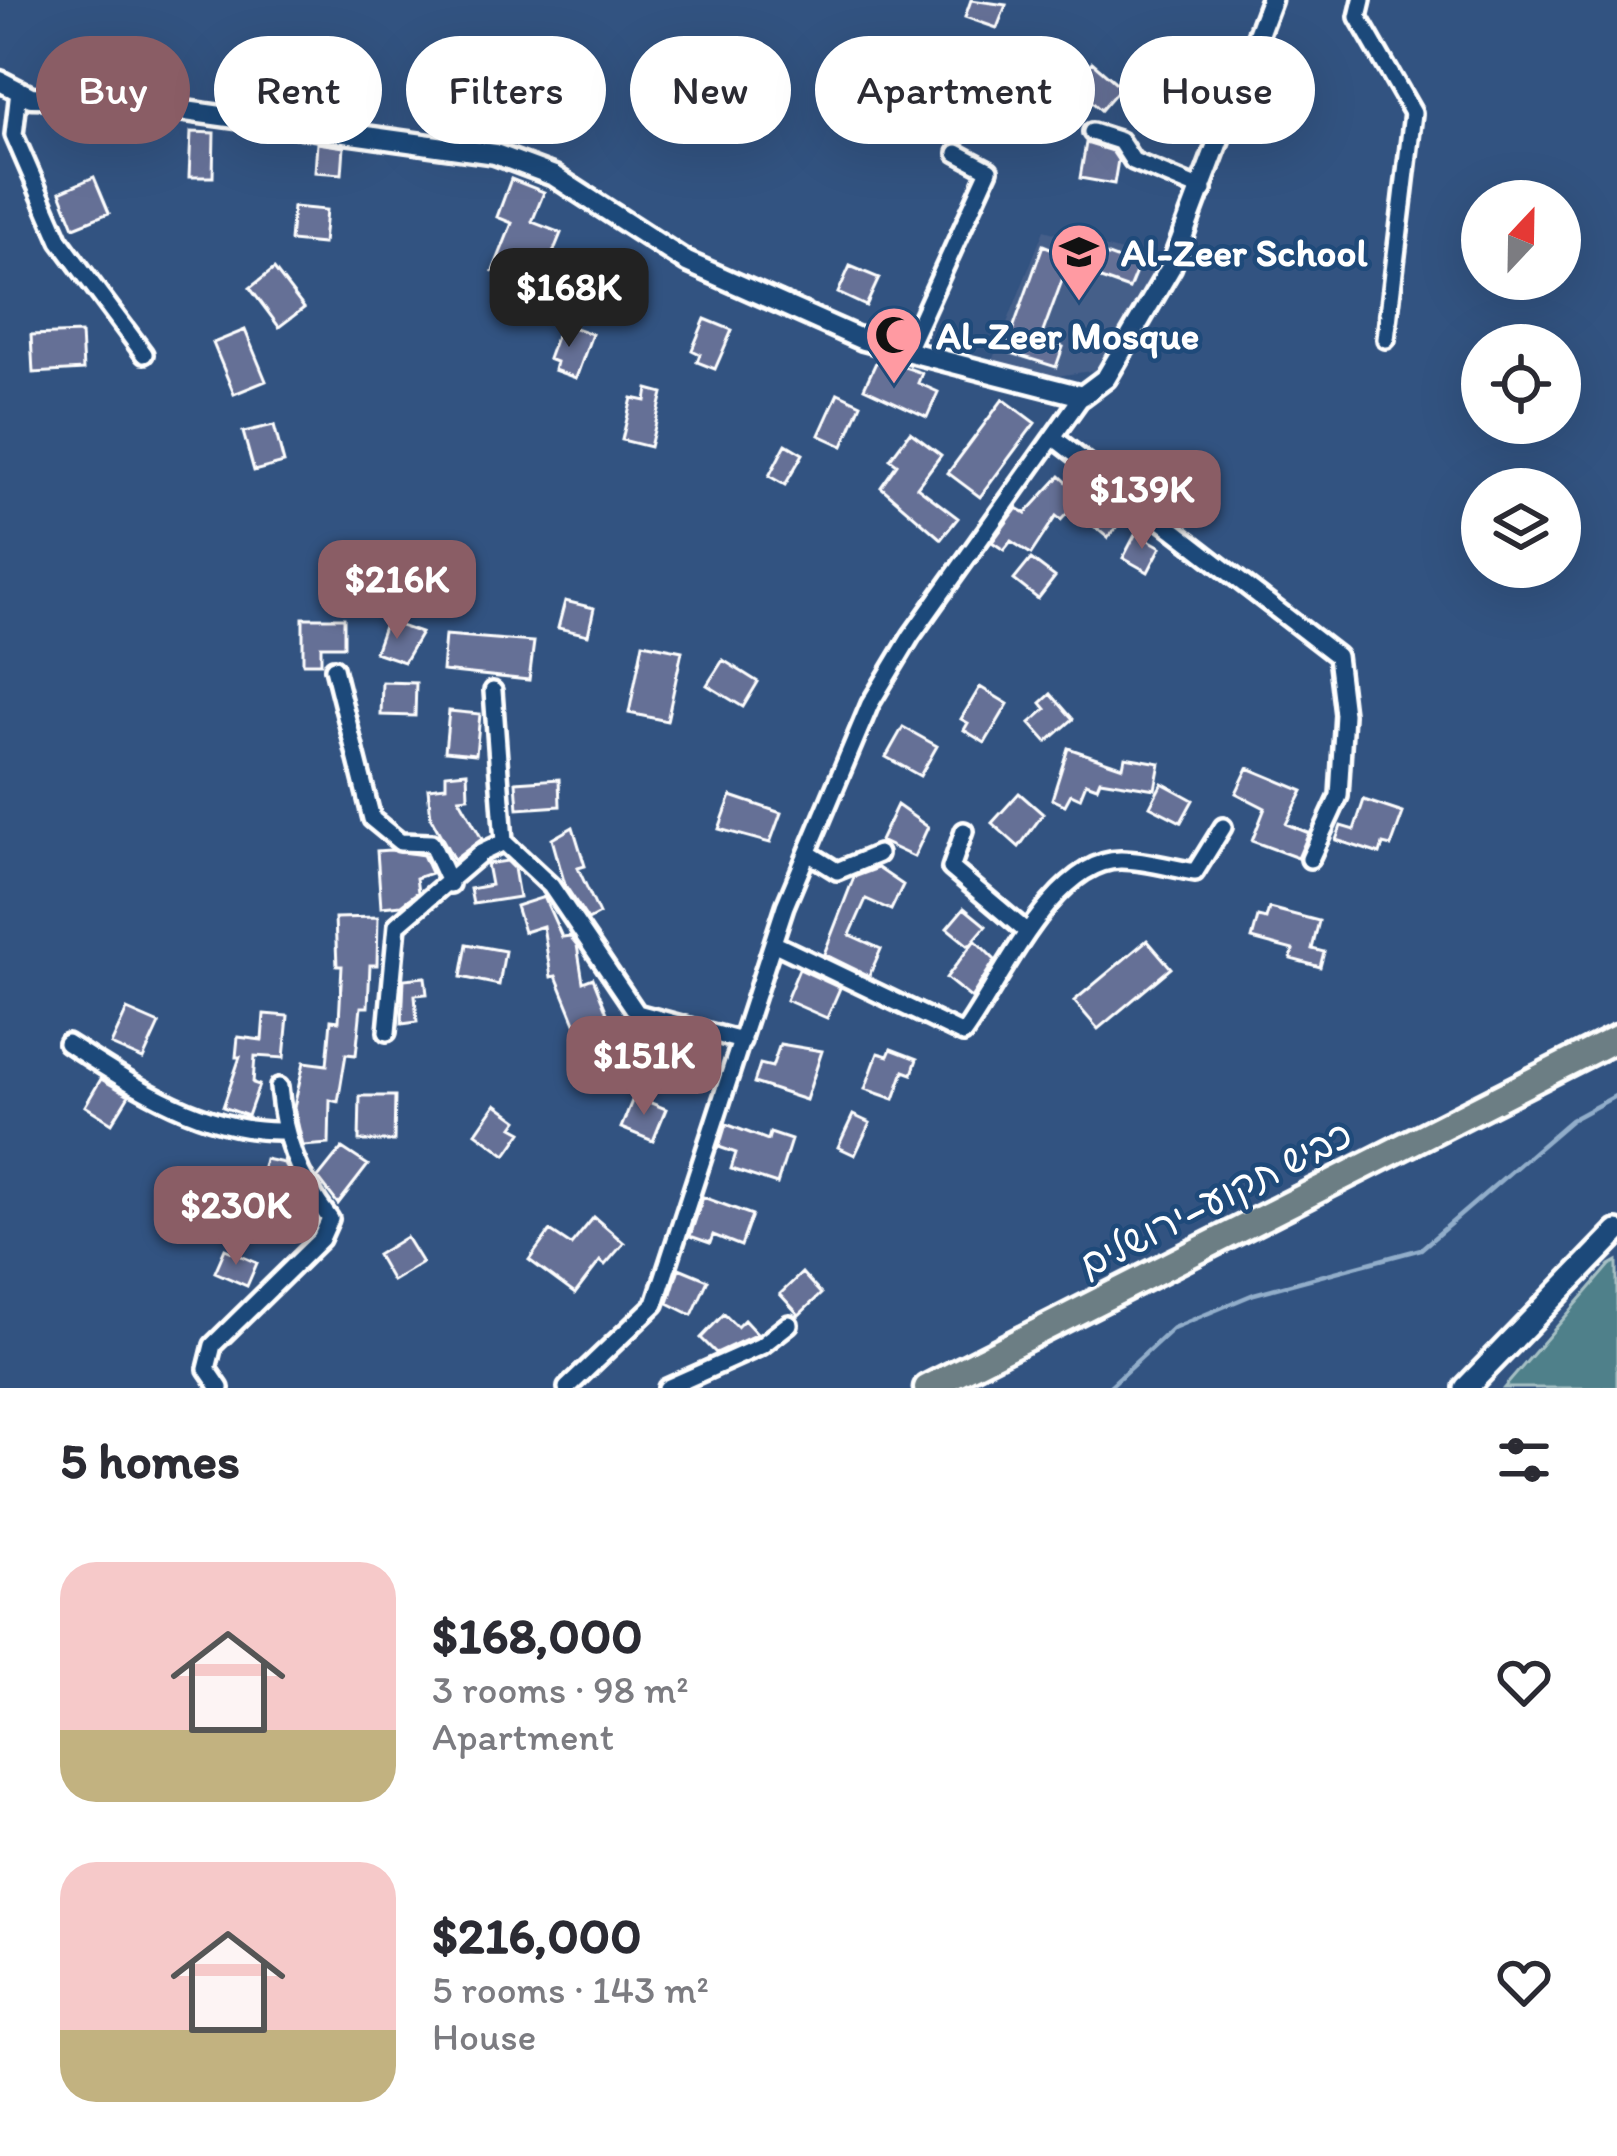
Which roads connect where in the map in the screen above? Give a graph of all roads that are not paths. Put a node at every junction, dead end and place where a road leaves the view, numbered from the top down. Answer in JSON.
{"nodes":[{"id":1,"x":1271,"y":0,"type":"edge"},
{"id":2,"x":1362,"y":0,"type":"edge"},
{"id":3,"x":0,"y":81,"type":"edge"},
{"id":4,"x":19,"y":91,"type":"junction"},
{"id":5,"x":1095,"y":133,"type":"edge"},
{"id":6,"x":957,"y":154,"type":"dead end"},
{"id":7,"x":1203,"y":190,"type":"junction"},
{"id":8,"x":1386,"y":339,"type":"dead end"},
{"id":9,"x":907,"y":350,"type":"junction"},
{"id":10,"x":144,"y":354,"type":"dead end"},
{"id":11,"x":1082,"y":396,"type":"junction"},
{"id":12,"x":1052,"y":437,"type":"junction"},
{"id":13,"x":334,"y":668,"type":"dead end"},
{"id":14,"x":494,"y":691,"type":"dead end"},
{"id":15,"x":1222,"y":827,"type":"dead end"},
{"id":16,"x":964,"y":831,"type":"dead end"},
{"id":17,"x":504,"y":842,"type":"junction"},
{"id":18,"x":808,"y":853,"type":"junction"},
{"id":19,"x":878,"y":854,"type":"dead end"},
{"id":20,"x":1310,"y":859,"type":"dead end"},
{"id":21,"x":450,"y":884,"type":"junction"},
{"id":22,"x":1027,"y":932,"type":"junction"},
{"id":23,"x":773,"y":943,"type":"junction"},
{"id":24,"x":1617,"y":1028,"type":"edge"},
{"id":25,"x":387,"y":1032,"type":"dead end"},
{"id":26,"x":1617,"y":1038,"type":"edge"},
{"id":27,"x":742,"y":1041,"type":"junction"},
{"id":28,"x":67,"y":1043,"type":"dead end"},
{"id":29,"x":1536,"y":1076,"type":"junction"},
{"id":30,"x":279,"y":1088,"type":"dead end"},
{"id":31,"x":283,"y":1131,"type":"junction"},
{"id":32,"x":1617,"y":1232,"type":"edge"},
{"id":33,"x":789,"y":1324,"type":"dead end"},
{"id":34,"x":220,"y":1388,"type":"edge"},
{"id":35,"x":567,"y":1388,"type":"edge"},
{"id":36,"x":667,"y":1388,"type":"edge"},
{"id":37,"x":927,"y":1388,"type":"edge"},
{"id":38,"x":1466,"y":1388,"type":"edge"}],
"edges":[{"from":1,"to":7,"type":"street"},
{"from":2,"to":8,"type":"street"},
{"from":3,"to":4,"type":"street"},
{"from":4,"to":9,"type":"street"},
{"from":4,"to":10,"type":"street"},
{"from":5,"to":7,"type":"street"},
{"from":6,"to":9,"type":"street"},
{"from":7,"to":11,"type":"street"},
{"from":9,"to":11,"type":"street"},
{"from":11,"to":12,"type":"street"},
{"from":12,"to":18,"type":"street"},
{"from":12,"to":20,"type":"street"},
{"from":13,"to":21,"type":"street"},
{"from":14,"to":17,"type":"street"},
{"from":15,"to":22,"type":"street"},
{"from":16,"to":22,"type":"street"},
{"from":17,"to":21,"type":"street"},
{"from":17,"to":27,"type":"street"},
{"from":18,"to":19,"type":"street"},
{"from":18,"to":23,"type":"street"},
{"from":21,"to":25,"type":"street"},
{"from":22,"to":23,"type":"street"},
{"from":23,"to":27,"type":"street"},
{"from":24,"to":29,"type":"main road","name":"כביש תקוע–ירושלים"},
{"from":26,"to":29,"type":"main road","name":"כביש תקוע–ירושלים"},
{"from":27,"to":35,"type":"street"},
{"from":28,"to":31,"type":"street"},
{"from":29,"to":37,"type":"main road","name":"כביש תקוע–ירושלים"},
{"from":30,"to":31,"type":"street"},
{"from":31,"to":34,"type":"street"},
{"from":32,"to":38,"type":"main road"},
{"from":33,"to":36,"type":"street"}]}
